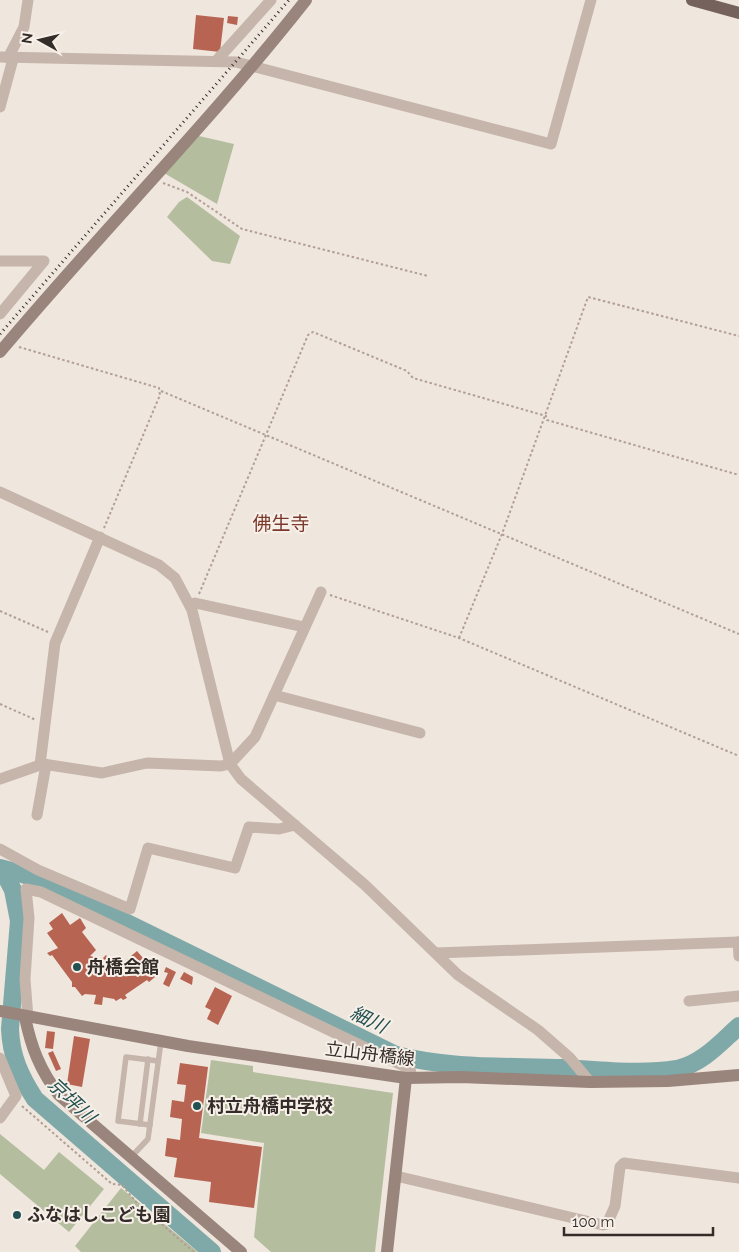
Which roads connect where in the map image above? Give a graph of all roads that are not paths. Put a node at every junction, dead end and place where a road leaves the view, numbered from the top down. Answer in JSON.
{"nodes":[{"id":1,"x":28,"y":0,"type":"edge"},
{"id":2,"x":270,"y":0,"type":"edge"},
{"id":3,"x":306,"y":0,"type":"edge"},
{"id":4,"x":592,"y":0,"type":"edge"},
{"id":5,"x":692,"y":0,"type":"edge"},
{"id":6,"x":739,"y":13,"type":"edge"},
{"id":7,"x":7,"y":58,"type":"edge"},
{"id":8,"x":217,"y":60,"type":"junction"},
{"id":9,"x":253,"y":67,"type":"junction"},
{"id":10,"x":0,"y":107,"type":"edge"},
{"id":11,"x":0,"y":261,"type":"edge"},
{"id":12,"x":0,"y":314,"type":"edge"},
{"id":13,"x":3,"y":348,"type":"edge"},
{"id":14,"x":0,"y":492,"type":"edge"},
{"id":15,"x":100,"y":537,"type":"junction"},
{"id":16,"x":321,"y":592,"type":"road end"},
{"id":17,"x":195,"y":603,"type":"road end"},
{"id":18,"x":304,"y":627,"type":"junction"},
{"id":19,"x":274,"y":695,"type":"junction"},
{"id":20,"x":420,"y":733,"type":"dead end"},
{"id":21,"x":230,"y":764,"type":"junction"},
{"id":22,"x":43,"y":765,"type":"junction"},
{"id":23,"x":0,"y":779,"type":"edge"},
{"id":24,"x":37,"y":815,"type":"dead end"},
{"id":25,"x":295,"y":825,"type":"junction"},
{"id":26,"x":0,"y":849,"type":"edge"},
{"id":27,"x":739,"y":942,"type":"edge"},
{"id":28,"x":436,"y":953,"type":"junction"},
{"id":29,"x":739,"y":956,"type":"edge"},
{"id":30,"x":739,"y":996,"type":"edge"},
{"id":31,"x":689,"y":1001,"type":"dead end"},
{"id":32,"x":0,"y":1011,"type":"edge"},
{"id":33,"x":26,"y":1018,"type":"junction"},
{"id":34,"x":161,"y":1041,"type":"junction"},
{"id":35,"x":0,"y":1058,"type":"edge"},
{"id":36,"x":148,"y":1060,"type":"junction"},
{"id":37,"x":158,"y":1061,"type":"junction"},
{"id":38,"x":739,"y":1075,"type":"edge"},
{"id":39,"x":409,"y":1078,"type":"junction"},
{"id":40,"x":590,"y":1082,"type":"junction"},
{"id":41,"x":0,"y":1118,"type":"edge"},
{"id":42,"x":140,"y":1124,"type":"junction"},
{"id":43,"x":150,"y":1125,"type":"junction"},
{"id":44,"x":132,"y":1156,"type":"junction"},
{"id":45,"x":396,"y":1176,"type":"junction"},
{"id":46,"x":739,"y":1178,"type":"edge"},
{"id":47,"x":241,"y":1252,"type":"edge"},
{"id":48,"x":386,"y":1252,"type":"edge"}],
"edges":[{"from":1,"to":7,"type":"street"},
{"from":2,"to":8,"type":"street"},
{"from":3,"to":9,"type":"street"},
{"from":4,"to":9,"type":"street"},
{"from":5,"to":6,"type":"main road"},
{"from":7,"to":8,"type":"street"},
{"from":7,"to":10,"type":"street"},
{"from":8,"to":9,"type":"street"},
{"from":9,"to":13,"type":"street"},
{"from":11,"to":12,"type":"street"},
{"from":14,"to":15,"type":"street"},
{"from":15,"to":21,"type":"street"},
{"from":15,"to":22,"type":"street"},
{"from":16,"to":18,"type":"street"},
{"from":17,"to":18,"type":"street"},
{"from":18,"to":19,"type":"street"},
{"from":19,"to":20,"type":"street"},
{"from":19,"to":21,"type":"street"},
{"from":21,"to":22,"type":"street"},
{"from":21,"to":25,"type":"street"},
{"from":22,"to":23,"type":"street"},
{"from":22,"to":24,"type":"street"},
{"from":25,"to":26,"type":"street"},
{"from":25,"to":28,"type":"street"},
{"from":27,"to":28,"type":"street"},
{"from":27,"to":29,"type":"street"},
{"from":28,"to":40,"type":"street"},
{"from":30,"to":31,"type":"street"},
{"from":32,"to":33,"type":"street","name":"立山舟橋線"},
{"from":33,"to":34,"type":"street","name":"立山舟橋線"},
{"from":33,"to":39,"type":"street"},
{"from":33,"to":44,"type":"street"},
{"from":34,"to":37,"type":"lane"},
{"from":34,"to":39,"type":"street","name":"立山舟橋線"},
{"from":35,"to":41,"type":"street"},
{"from":36,"to":37,"type":"lane"},
{"from":36,"to":42,"type":"lane"},
{"from":36,"to":42,"type":"lane"},
{"from":37,"to":43,"type":"lane"},
{"from":38,"to":40,"type":"street","name":"立山舟橋線"},
{"from":39,"to":40,"type":"street","name":"立山舟橋線"},
{"from":39,"to":45,"type":"street"},
{"from":42,"to":43,"type":"lane"},
{"from":43,"to":44,"type":"lane"},
{"from":44,"to":47,"type":"street"},
{"from":45,"to":46,"type":"street"},
{"from":45,"to":48,"type":"street"}]}
